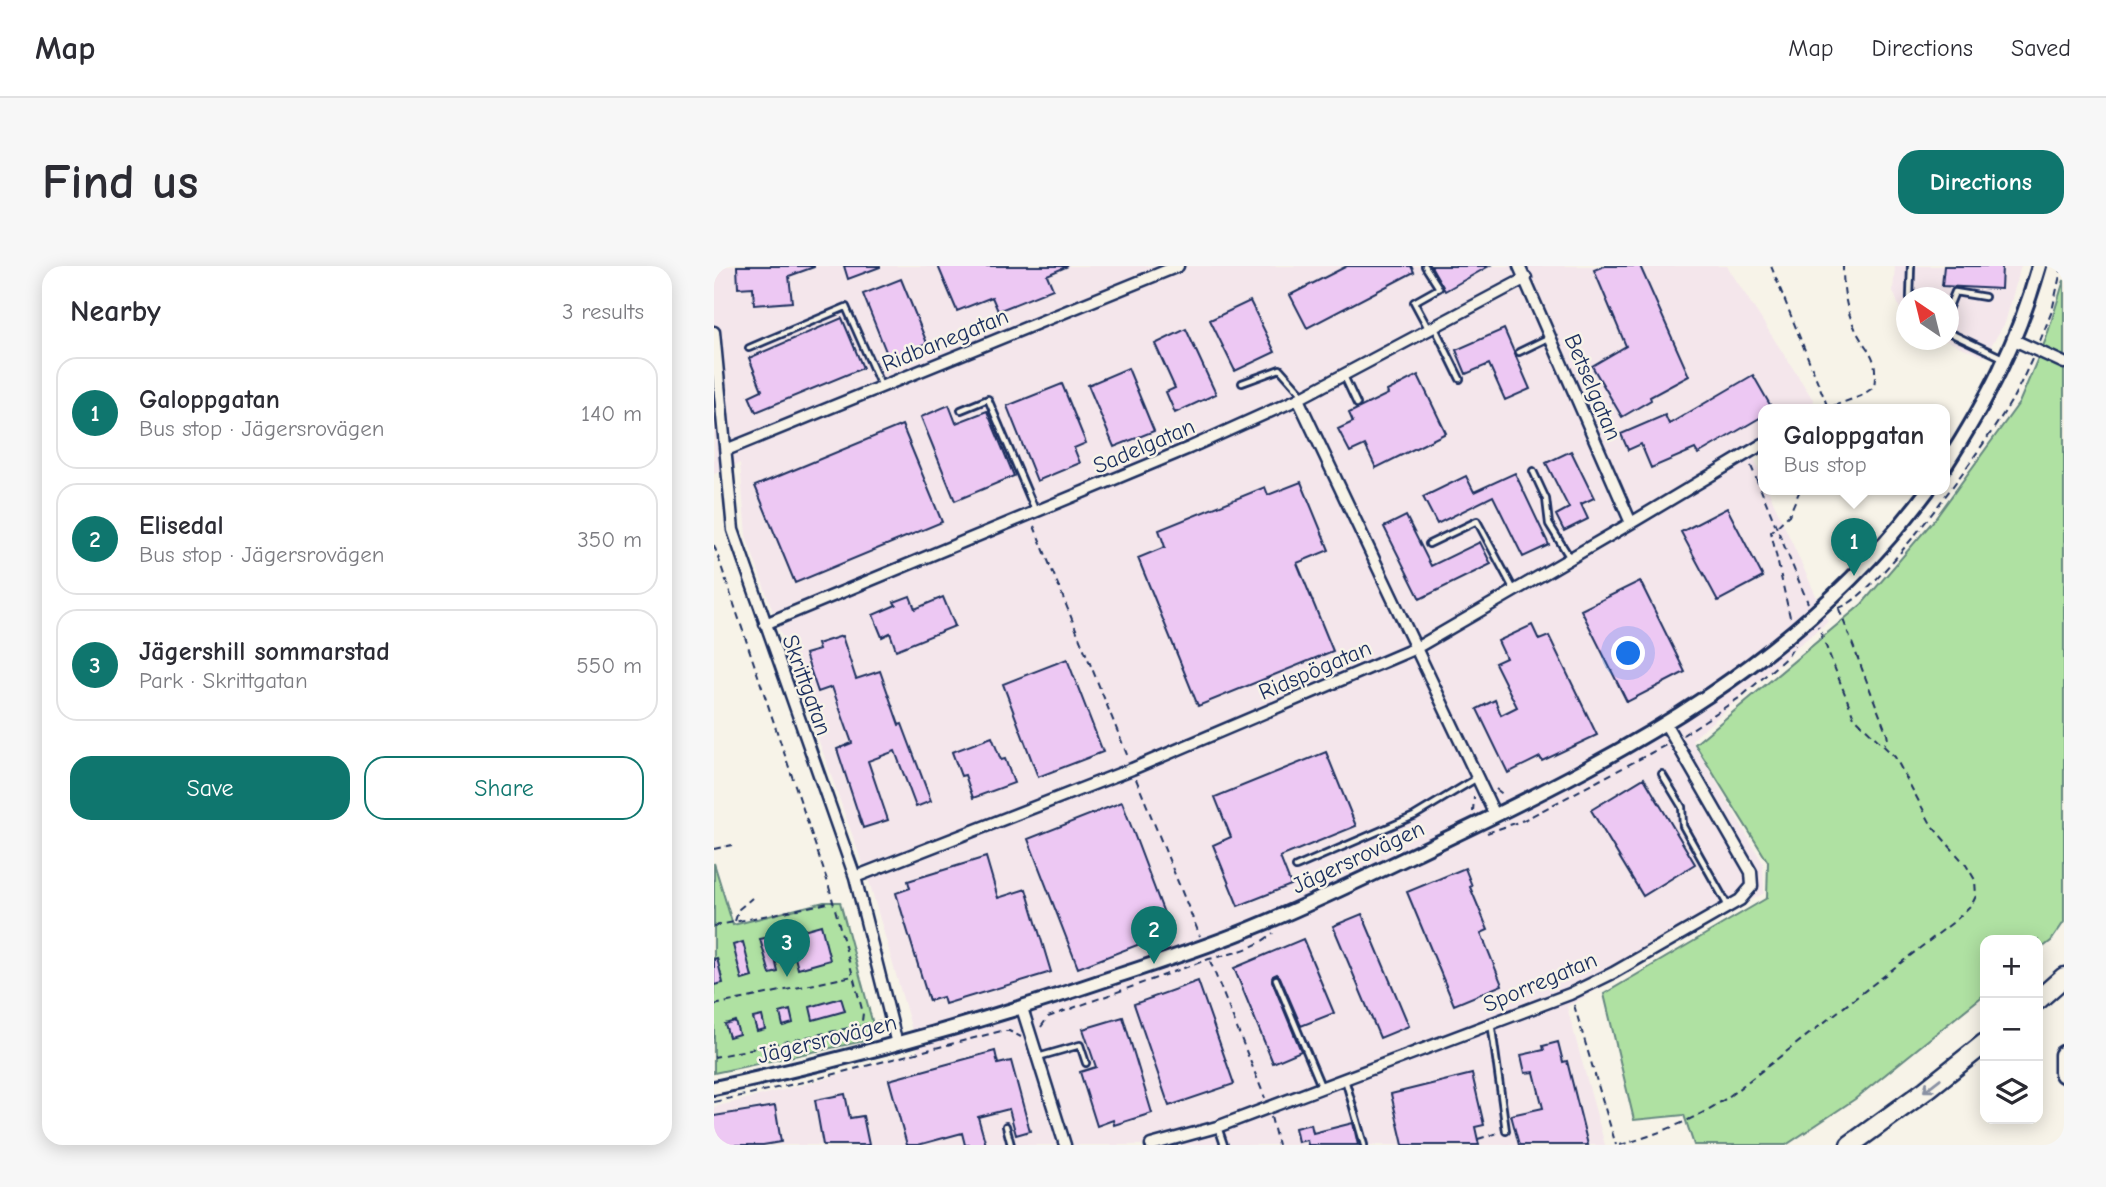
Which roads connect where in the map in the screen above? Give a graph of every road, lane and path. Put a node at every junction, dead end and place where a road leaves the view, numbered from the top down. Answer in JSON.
{"nodes":[{"id":1,"x":1178,"y":266,"type":"edge"},
{"id":2,"x":1425,"y":266,"type":"edge"},
{"id":3,"x":1519,"y":266,"type":"edge"},
{"id":4,"x":1771,"y":266,"type":"edge"},
{"id":5,"x":1843,"y":266,"type":"edge"},
{"id":6,"x":1911,"y":266,"type":"edge"},
{"id":7,"x":2039,"y":266,"type":"edge"},
{"id":8,"x":1526,"y":278,"type":"junction"},
{"id":9,"x":1910,"y":287,"type":"edge"},
{"id":10,"x":1959,"y":293,"type":"edge"},
{"id":11,"x":1985,"y":297,"type":"dead end"},
{"id":12,"x":1432,"y":329,"type":"junction"},
{"id":13,"x":714,"y":332,"type":"edge"},
{"id":14,"x":1551,"y":337,"type":"junction"},
{"id":15,"x":1959,"y":337,"type":"edge"},
{"id":16,"x":2014,"y":340,"type":"junction"},
{"id":17,"x":749,"y":348,"type":"dead end"},
{"id":18,"x":1519,"y":352,"type":"dead end"},
{"id":19,"x":2007,"y":360,"type":"junction"},
{"id":20,"x":2064,"y":363,"type":"edge"},
{"id":21,"x":1343,"y":375,"type":"junction"},
{"id":22,"x":1460,"y":379,"type":"dead end"},
{"id":23,"x":1242,"y":383,"type":"dead end"},
{"id":24,"x":717,"y":385,"type":"edge"},
{"id":25,"x":881,"y":387,"type":"junction"},
{"id":26,"x":1301,"y":397,"type":"junction"},
{"id":27,"x":1357,"y":404,"type":"dead end"},
{"id":28,"x":1827,"y":404,"type":"edge"},
{"id":29,"x":1840,"y":404,"type":"edge"},
{"id":30,"x":961,"y":410,"type":"dead end"},
{"id":31,"x":1758,"y":447,"type":"edge"},
{"id":32,"x":726,"y":450,"type":"junction"},
{"id":33,"x":1746,"y":454,"type":"junction"},
{"id":34,"x":1950,"y":458,"type":"edge"},
{"id":35,"x":1533,"y":471,"type":"dead end"},
{"id":36,"x":1758,"y":482,"type":"edge"},
{"id":37,"x":1764,"y":495,"type":"edge"},
{"id":38,"x":1798,"y":495,"type":"edge"},
{"id":39,"x":1924,"y":495,"type":"edge"},
{"id":40,"x":1033,"y":514,"type":"junction"},
{"id":41,"x":1632,"y":523,"type":"junction"},
{"id":42,"x":1777,"y":526,"type":"junction"},
{"id":43,"x":1429,"y":544,"type":"dead end"},
{"id":44,"x":714,"y":545,"type":"edge"},
{"id":45,"x":1571,"y":559,"type":"junction"},
{"id":46,"x":1514,"y":591,"type":"junction"},
{"id":47,"x":1810,"y":607,"type":"dead end"},
{"id":48,"x":1839,"y":608,"type":"dead end"},
{"id":49,"x":1791,"y":621,"type":"dead end"},
{"id":50,"x":765,"y":624,"type":"junction"},
{"id":51,"x":1817,"y":625,"type":"dead end"},
{"id":52,"x":1416,"y":648,"type":"junction"},
{"id":53,"x":1665,"y":723,"type":"junction"},
{"id":54,"x":1883,"y":745,"type":"junction"},
{"id":55,"x":1132,"y":769,"type":"junction"},
{"id":56,"x":1662,"y":774,"type":"dead end"},
{"id":57,"x":1476,"y":778,"type":"junction"},
{"id":58,"x":1494,"y":788,"type":"dead end"},
{"id":59,"x":1510,"y":797,"type":"dead end"},
{"id":60,"x":1496,"y":815,"type":"junction"},
{"id":61,"x":732,"y":845,"type":"dead end"},
{"id":62,"x":714,"y":849,"type":"edge"},
{"id":63,"x":1296,"y":867,"type":"dead end"},
{"id":64,"x":855,"y":877,"type":"junction"},
{"id":65,"x":752,"y":898,"type":"dead end"},
{"id":66,"x":832,"y":902,"type":"junction"},
{"id":67,"x":1729,"y":907,"type":"junction"},
{"id":68,"x":735,"y":922,"type":"junction"},
{"id":69,"x":714,"y":926,"type":"edge"},
{"id":70,"x":1278,"y":929,"type":"dead end"},
{"id":71,"x":1207,"y":953,"type":"junction"},
{"id":72,"x":853,"y":976,"type":"junction"},
{"id":73,"x":2064,"y":977,"type":"edge"},
{"id":74,"x":1276,"y":979,"type":"dead end"},
{"id":75,"x":1570,"y":994,"type":"junction"},
{"id":76,"x":2039,"y":998,"type":"edge"},
{"id":77,"x":714,"y":1005,"type":"edge"},
{"id":78,"x":1022,"y":1008,"type":"junction"},
{"id":79,"x":1489,"y":1025,"type":"junction"},
{"id":80,"x":1030,"y":1034,"type":"junction"},
{"id":81,"x":898,"y":1044,"type":"junction"},
{"id":82,"x":1980,"y":1047,"type":"edge"},
{"id":83,"x":2064,"y":1055,"type":"edge"},
{"id":84,"x":714,"y":1057,"type":"edge"},
{"id":85,"x":1037,"y":1057,"type":"junction"},
{"id":86,"x":1086,"y":1063,"type":"dead end"},
{"id":87,"x":2064,"y":1073,"type":"edge"},
{"id":88,"x":1345,"y":1079,"type":"junction"},
{"id":89,"x":1321,"y":1087,"type":"junction"},
{"id":90,"x":714,"y":1088,"type":"edge"},
{"id":91,"x":714,"y":1102,"type":"edge"},
{"id":92,"x":1268,"y":1107,"type":"junction"},
{"id":93,"x":1006,"y":1126,"type":"dead end"},
{"id":94,"x":1217,"y":1127,"type":"junction"},
{"id":95,"x":1506,"y":1131,"type":"joint"},
{"id":96,"x":1478,"y":1139,"type":"dead end"},
{"id":97,"x":1011,"y":1145,"type":"edge"},
{"id":98,"x":1065,"y":1145,"type":"edge"},
{"id":99,"x":1151,"y":1145,"type":"edge"},
{"id":100,"x":1224,"y":1145,"type":"edge"},
{"id":101,"x":1278,"y":1145,"type":"edge"},
{"id":102,"x":1364,"y":1145,"type":"edge"},
{"id":103,"x":1618,"y":1145,"type":"edge"},
{"id":104,"x":1850,"y":1145,"type":"edge"}],
"edges":[{"from":1,"to":25,"type":"street","name":"Ridbanegatan"},
{"from":2,"to":12,"type":"lane"},
{"from":3,"to":8,"type":"street","name":"Betselgatan"},
{"from":4,"to":28,"type":"path"},
{"from":5,"to":29,"type":"path"},
{"from":6,"to":9,"type":"lane"},
{"from":7,"to":16,"type":"street"},
{"from":8,"to":12,"type":"street","name":"Sadelgatan"},
{"from":8,"to":14,"type":"street","name":"Betselgatan"},
{"from":10,"to":11,"type":"lane"},
{"from":12,"to":21,"type":"street","name":"Sadelgatan"},
{"from":12,"to":22,"type":"lane"},
{"from":13,"to":24,"type":"street","name":"Skrittgatan"},
{"from":14,"to":18,"type":"lane"},
{"from":14,"to":41,"type":"street","name":"Betselgatan"},
{"from":15,"to":19,"type":"lane"},
{"from":16,"to":19,"type":"street"},
{"from":16,"to":20,"type":"street"},
{"from":17,"to":25,"type":"lane"},
{"from":19,"to":34,"type":"street"},
{"from":21,"to":26,"type":"street","name":"Sadelgatan"},
{"from":21,"to":27,"type":"lane"},
{"from":23,"to":26,"type":"lane"},
{"from":24,"to":32,"type":"street","name":"Skrittgatan"},
{"from":25,"to":32,"type":"street","name":"Ridbanegatan"},
{"from":26,"to":40,"type":"street","name":"Sadelgatan"},
{"from":26,"to":52,"type":"street"},
{"from":30,"to":40,"type":"lane"},
{"from":31,"to":33,"type":"street","name":"Ridspögatan"},
{"from":32,"to":50,"type":"street","name":"Skrittgatan"},
{"from":33,"to":36,"type":"path"},
{"from":33,"to":41,"type":"street","name":"Ridspögatan"},
{"from":35,"to":45,"type":"lane"},
{"from":37,"to":42,"type":"path"},
{"from":38,"to":42,"type":"path"},
{"from":39,"to":53,"type":"street","name":"Jägersrovägen"},
{"from":40,"to":50,"type":"street","name":"Sadelgatan"},
{"from":40,"to":55,"type":"path"},
{"from":41,"to":45,"type":"street","name":"Ridspögatan"},
{"from":42,"to":47,"type":"path"},
{"from":42,"to":49,"type":"path"},
{"from":43,"to":46,"type":"lane"},
{"from":44,"to":66,"type":"path"},
{"from":45,"to":46,"type":"street","name":"Ridspögatan"},
{"from":46,"to":52,"type":"street","name":"Ridspögatan"},
{"from":48,"to":54,"type":"path"},
{"from":50,"to":64,"type":"street","name":"Skrittgatan"},
{"from":51,"to":54,"type":"path"},
{"from":52,"to":55,"type":"street","name":"Ridspögatan"},
{"from":52,"to":57,"type":"street"},
{"from":53,"to":60,"type":"street","name":"Jägersrovägen"},
{"from":53,"to":67,"type":"street","name":"Sporregatan"},
{"from":54,"to":103,"type":"path"},
{"from":55,"to":64,"type":"street","name":"Ridspögatan"},
{"from":55,"to":71,"type":"path"},
{"from":56,"to":67,"type":"lane"},
{"from":57,"to":60,"type":"street"},
{"from":57,"to":63,"type":"lane"},
{"from":58,"to":59,"type":"path"},
{"from":60,"to":71,"type":"street","name":"Jägersrovägen"},
{"from":61,"to":62,"type":"path"},
{"from":64,"to":81,"type":"street","name":"Skrittgatan"},
{"from":65,"to":68,"type":"path"},
{"from":66,"to":68,"type":"path"},
{"from":66,"to":72,"type":"path"},
{"from":67,"to":75,"type":"street","name":"Sporregatan"},
{"from":68,"to":69,"type":"path"},
{"from":70,"to":71,"type":"path"},
{"from":71,"to":78,"type":"street","name":"Jägersrovägen"},
{"from":71,"to":80,"type":"path"},
{"from":71,"to":92,"type":"path"},
{"from":72,"to":77,"type":"path"},
{"from":72,"to":84,"type":"path"},
{"from":73,"to":76,"type":"highway"},
{"from":74,"to":89,"type":"lane"},
{"from":75,"to":79,"type":"street","name":"Sporregatan"},
{"from":75,"to":103,"type":"path"},
{"from":78,"to":80,"type":"street"},
{"from":78,"to":81,"type":"street","name":"Jägersrovägen"},
{"from":79,"to":88,"type":"street","name":"Sporregatan"},
{"from":79,"to":95,"type":"lane"},
{"from":80,"to":85,"type":"street"},
{"from":80,"to":91,"type":"path"},
{"from":81,"to":90,"type":"street","name":"Jägersrovägen"},
{"from":82,"to":104,"type":"highway","one_way":true},
{"from":83,"to":87,"type":"highway"},
{"from":85,"to":86,"type":"lane"},
{"from":85,"to":98,"type":"street"},
{"from":88,"to":89,"type":"street","name":"Sporregatan"},
{"from":88,"to":102,"type":"lane"},
{"from":89,"to":92,"type":"street","name":"Sporregatan"},
{"from":92,"to":94,"type":"street","name":"Sporregatan"},
{"from":92,"to":101,"type":"path"},
{"from":93,"to":97,"type":"lane"},
{"from":94,"to":99,"type":"street","name":"Sporregatan"},
{"from":94,"to":100,"type":"lane"},
{"from":95,"to":96,"type":"path"}]}
